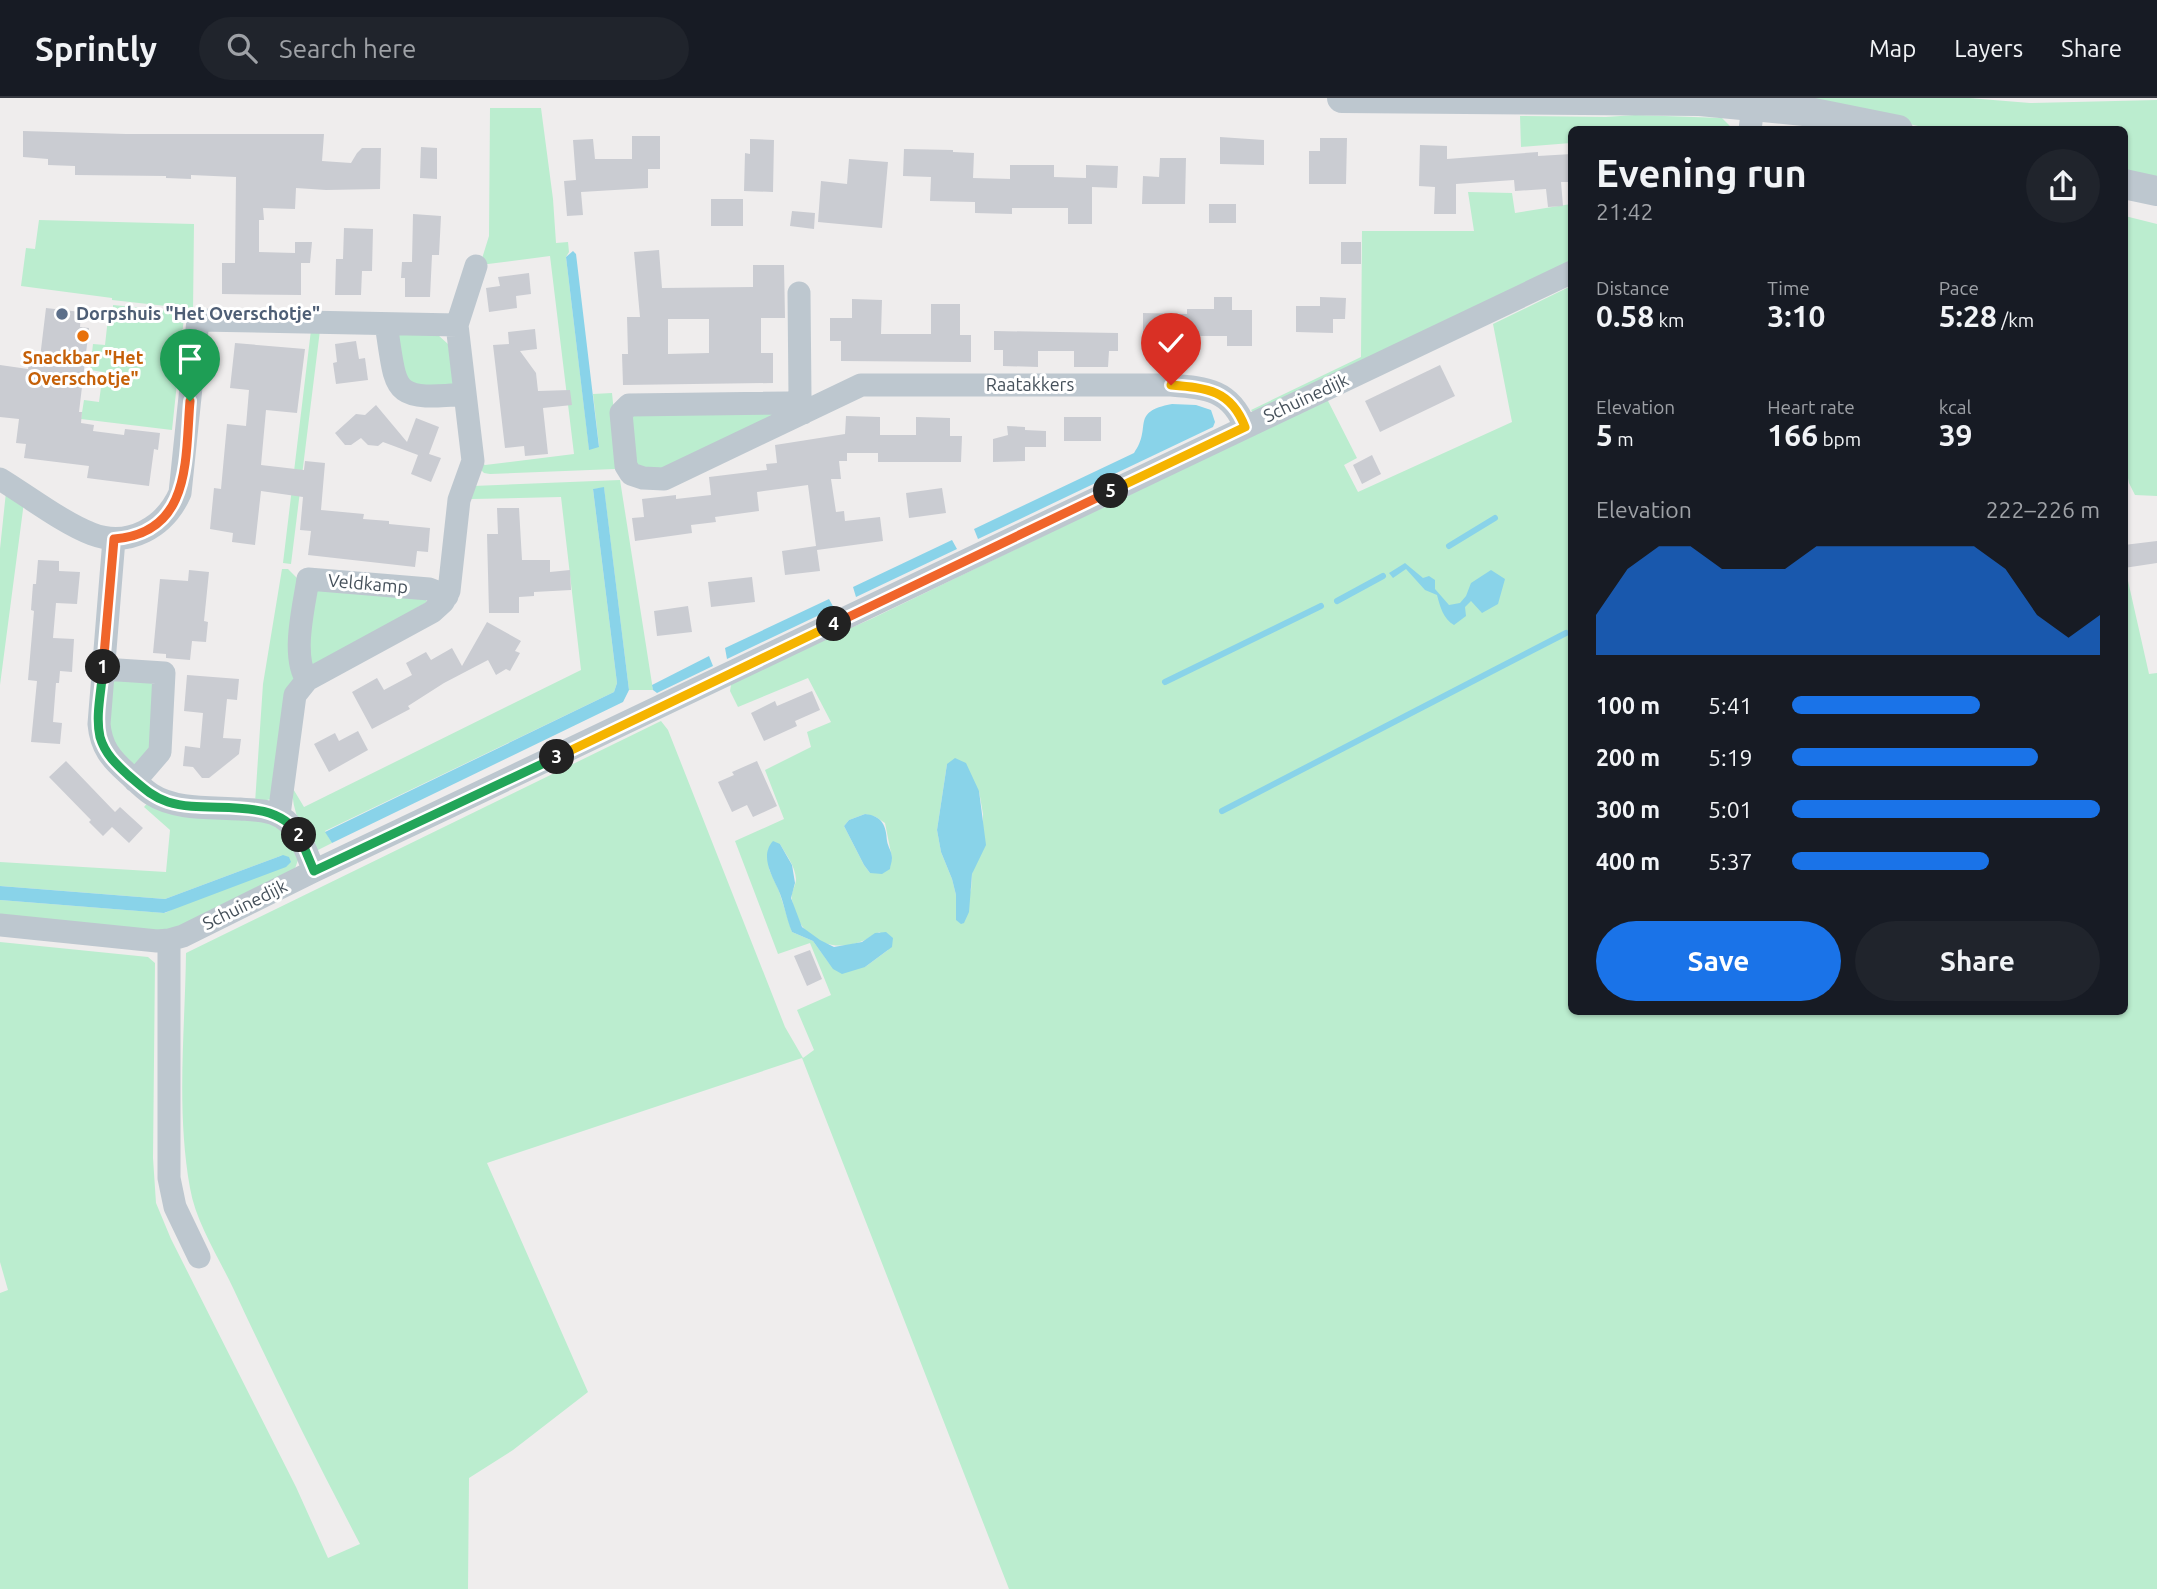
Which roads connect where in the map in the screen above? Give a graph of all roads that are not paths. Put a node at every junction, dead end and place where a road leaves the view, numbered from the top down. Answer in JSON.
{"nodes":[{"id":1,"x":1342,"y":98,"type":"edge"},
{"id":2,"x":1757,"y":111,"type":"edge"},
{"id":3,"x":1878,"y":126,"type":"edge"},
{"id":4,"x":2128,"y":185,"type":"edge"},
{"id":5,"x":2157,"y":191,"type":"edge"},
{"id":6,"x":476,"y":266,"type":"dead end"},
{"id":7,"x":1568,"y":274,"type":"edge"},
{"id":8,"x":799,"y":293,"type":"dead end"},
{"id":9,"x":386,"y":324,"type":"junction"},
{"id":10,"x":457,"y":325,"type":"junction"},
{"id":11,"x":465,"y":394,"type":"junction"},
{"id":12,"x":799,"y":410,"type":"junction"},
{"id":13,"x":1245,"y":427,"type":"junction"},
{"id":14,"x":0,"y":479,"type":"edge"},
{"id":15,"x":114,"y":539,"type":"junction"},
{"id":16,"x":447,"y":596,"type":"junction"},
{"id":17,"x":103,"y":669,"type":"junction"},
{"id":18,"x":307,"y":680,"type":"junction"},
{"id":19,"x":135,"y":781,"type":"junction"},
{"id":20,"x":279,"y":816,"type":"junction"},
{"id":21,"x":314,"y":871,"type":"junction"},
{"id":22,"x":0,"y":925,"type":"edge"},
{"id":23,"x":169,"y":940,"type":"junction"},
{"id":24,"x":199,"y":1256,"type":"dead end"}],
"edges":[{"from":1,"to":2,"type":"street"},
{"from":2,"to":3,"type":"street"},
{"from":4,"to":5,"type":"street"},
{"from":6,"to":10,"type":"street"},
{"from":7,"to":13,"type":"street","name":"Schuinedijk"},
{"from":8,"to":12,"type":"street"},
{"from":9,"to":10,"type":"street"},
{"from":9,"to":11,"type":"street"},
{"from":9,"to":15,"type":"street"},
{"from":10,"to":11,"type":"street"},
{"from":11,"to":16,"type":"street"},
{"from":12,"to":12,"type":"street","name":"Raatakkers"},
{"from":12,"to":13,"type":"street","name":"Raatakkers"},
{"from":13,"to":21,"type":"street","name":"Schuinedijk"},
{"from":14,"to":15,"type":"street"},
{"from":15,"to":17,"type":"street"},
{"from":16,"to":18,"type":"street","name":"Veldkamp"},
{"from":16,"to":18,"type":"street","name":"Veldkamp"},
{"from":17,"to":19,"type":"street"},
{"from":17,"to":19,"type":"street"},
{"from":18,"to":20,"type":"street"},
{"from":19,"to":20,"type":"street"},
{"from":20,"to":21,"type":"street"},
{"from":21,"to":23,"type":"street","name":"Schuinedijk"},
{"from":22,"to":23,"type":"street","name":"Schuinedijk"},
{"from":23,"to":24,"type":"street"}]}
